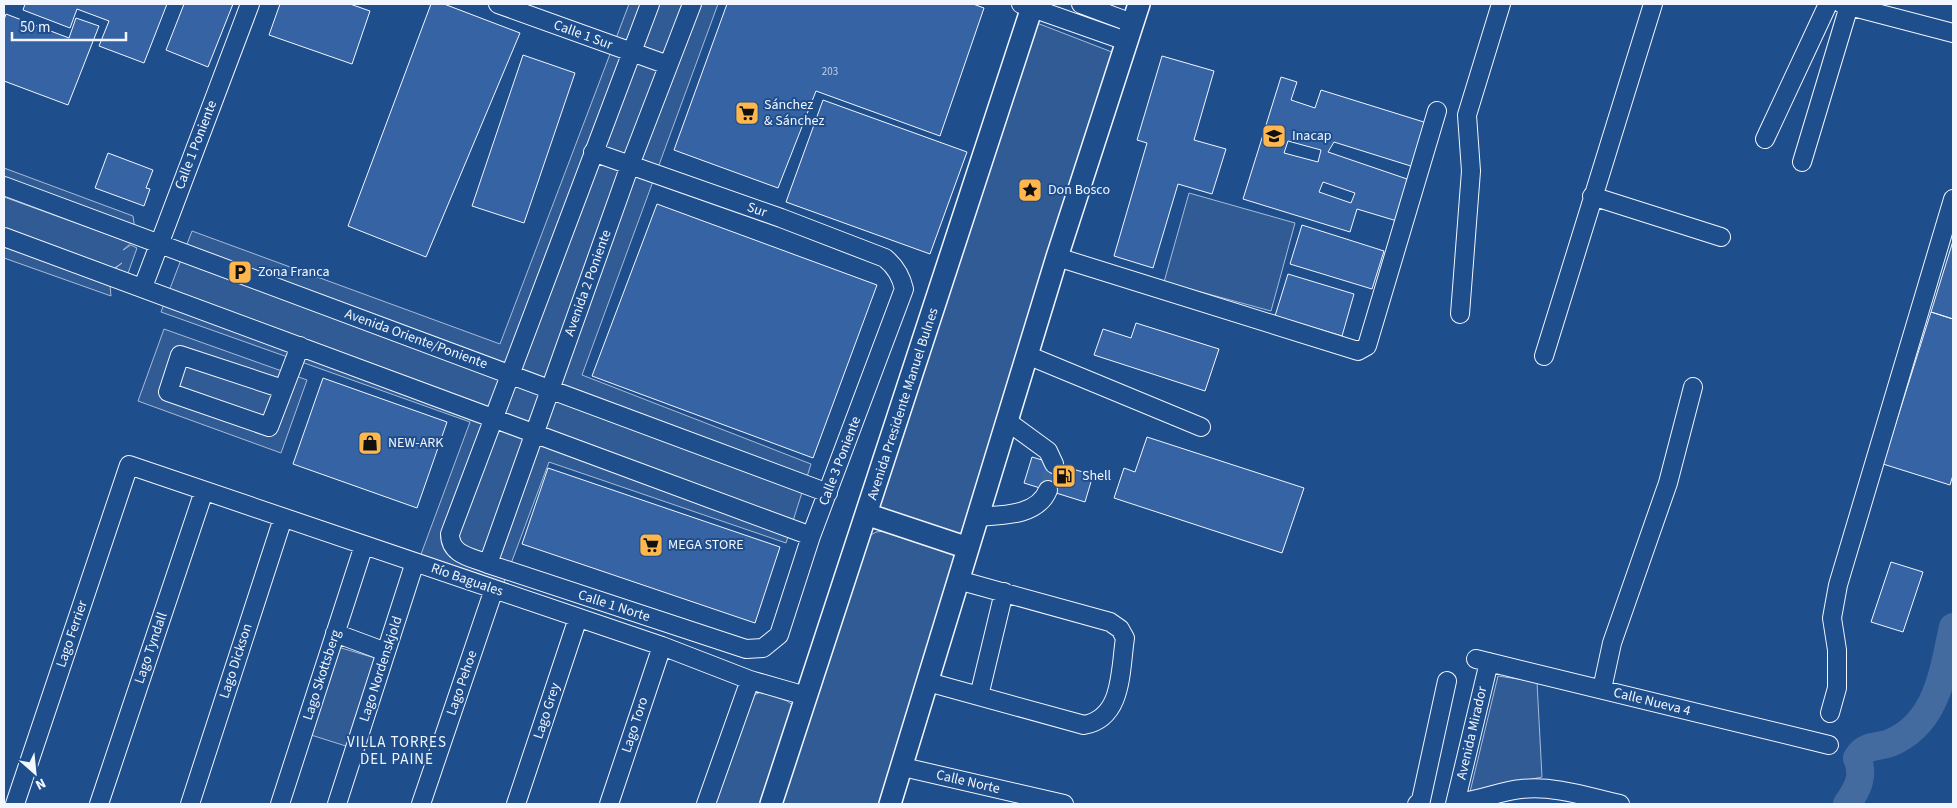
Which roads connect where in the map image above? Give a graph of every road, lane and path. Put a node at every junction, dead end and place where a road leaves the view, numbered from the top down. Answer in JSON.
{"nodes":[{"id":1,"x":250,"y":4,"type":"edge"},
{"id":2,"x":498,"y":4,"type":"edge"},
{"id":3,"x":650,"y":4,"type":"edge"},
{"id":4,"x":692,"y":4,"type":"edge"},
{"id":5,"x":1081,"y":4,"type":"edge"},
{"id":6,"x":1501,"y":4,"type":"edge"},
{"id":7,"x":1653,"y":4,"type":"edge"},
{"id":8,"x":1828,"y":4,"type":"edge"},
{"id":9,"x":1029,"y":5,"type":"edge"},
{"id":10,"x":1845,"y":5,"type":"edge"},
{"id":11,"x":1132,"y":23,"type":"edge"},
{"id":12,"x":1953,"y":33,"type":"edge"},
{"id":13,"x":631,"y":52,"type":"junction"},
{"id":14,"x":668,"y":65,"type":"junction"},
{"id":15,"x":1437,"y":111,"type":"dead end"},
{"id":16,"x":1765,"y":140,"type":"dead end"},
{"id":17,"x":593,"y":152,"type":"junction"},
{"id":18,"x":1802,"y":162,"type":"dead end"},
{"id":19,"x":630,"y":165,"type":"junction"},
{"id":20,"x":4,"y":186,"type":"edge"},
{"id":21,"x":1592,"y":196,"type":"junction"},
{"id":22,"x":1953,"y":199,"type":"edge"},
{"id":23,"x":1721,"y":236,"type":"dead end"},
{"id":24,"x":4,"y":237,"type":"edge"},
{"id":25,"x":159,"y":243,"type":"junction"},
{"id":26,"x":1057,"y":257,"type":"junction"},
{"id":27,"x":143,"y":287,"type":"junction"},
{"id":28,"x":904,"y":289,"type":"joint"},
{"id":29,"x":1460,"y":314,"type":"dead end"},
{"id":30,"x":300,"y":346,"type":"junction"},
{"id":31,"x":1027,"y":354,"type":"junction"},
{"id":32,"x":1544,"y":356,"type":"dead end"},
{"id":33,"x":510,"y":374,"type":"junction"},
{"id":34,"x":1693,"y":387,"type":"dead end"},
{"id":35,"x":550,"y":389,"type":"junction"},
{"id":36,"x":284,"y":390,"type":"junction"},
{"id":37,"x":494,"y":418,"type":"junction"},
{"id":38,"x":1007,"y":420,"type":"junction"},
{"id":39,"x":1200,"y":427,"type":"dead end"},
{"id":40,"x":534,"y":433,"type":"junction"},
{"id":41,"x":1054,"y":464,"type":"dead end"},
{"id":42,"x":129,"y":465,"type":"joint"},
{"id":43,"x":1048,"y":490,"type":"tunnel mouth"},
{"id":44,"x":204,"y":491,"type":"junction"},
{"id":45,"x":828,"y":492,"type":"junction"},
{"id":46,"x":866,"y":514,"type":"junction"},
{"id":47,"x":283,"y":518,"type":"junction"},
{"id":48,"x":977,"y":518,"type":"junction"},
{"id":49,"x":811,"y":536,"type":"junction"},
{"id":50,"x":364,"y":545,"type":"junction"},
{"id":51,"x":968,"y":548,"type":"junction"},
{"id":52,"x":415,"y":562,"type":"junction"},
{"id":53,"x":488,"y":564,"type":"junction"},
{"id":54,"x":958,"y":580,"type":"junction"},
{"id":55,"x":494,"y":590,"type":"junction"},
{"id":56,"x":1004,"y":592,"type":"junction"},
{"id":57,"x":578,"y":618,"type":"junction"},
{"id":58,"x":335,"y":633,"type":"junction"},
{"id":59,"x":780,"y":635,"type":"joint"},
{"id":60,"x":662,"y":646,"type":"junction"},
{"id":61,"x":386,"y":652,"type":"junction"},
{"id":62,"x":1482,"y":661,"type":"joint"},
{"id":63,"x":750,"y":680,"type":"junction"},
{"id":64,"x":1447,"y":681,"type":"dead end"},
{"id":65,"x":928,"y":682,"type":"junction"},
{"id":66,"x":1602,"y":690,"type":"junction"},
{"id":67,"x":806,"y":696,"type":"junction"},
{"id":68,"x":979,"y":696,"type":"junction"},
{"id":69,"x":1830,"y":713,"type":"dead end"},
{"id":70,"x":1829,"y":745,"type":"dead end"},
{"id":71,"x":903,"y":766,"type":"junction"},
{"id":72,"x":1456,"y":803,"type":"edge"},
{"id":73,"x":15,"y":804,"type":"edge"},
{"id":74,"x":99,"y":804,"type":"edge"},
{"id":75,"x":190,"y":804,"type":"edge"},
{"id":76,"x":280,"y":804,"type":"edge"},
{"id":77,"x":338,"y":804,"type":"edge"},
{"id":78,"x":421,"y":804,"type":"edge"},
{"id":79,"x":516,"y":804,"type":"edge"},
{"id":80,"x":609,"y":804,"type":"edge"},
{"id":81,"x":706,"y":804,"type":"edge"},
{"id":82,"x":771,"y":804,"type":"edge"},
{"id":83,"x":890,"y":804,"type":"edge"},
{"id":84,"x":1064,"y":804,"type":"edge"},
{"id":85,"x":1417,"y":804,"type":"edge"},
{"id":86,"x":1620,"y":804,"type":"edge"}],
"edges":[{"from":1,"to":25,"type":"street","name":"Calle 1 Poniente"},
{"from":2,"to":13,"type":"street","name":"Calle 1 Sur"},
{"from":3,"to":13,"type":"street"},
{"from":4,"to":14,"type":"street","name":"Avenida 2 Poniente"},
{"from":5,"to":11,"type":"street"},
{"from":6,"to":29,"type":"street"},
{"from":7,"to":21,"type":"street"},
{"from":8,"to":16,"type":"street"},
{"from":9,"to":11,"type":"street"},
{"from":9,"to":46,"type":"main road","name":"Avenida Presidente Manuel Bulnes"},
{"from":10,"to":12,"type":"street"},
{"from":10,"to":18,"type":"street"},
{"from":11,"to":26,"type":"main road"},
{"from":13,"to":14,"type":"street","name":"Calle 1 Sur"},
{"from":13,"to":17,"type":"street"},
{"from":14,"to":19,"type":"street","name":"Avenida 2 Poniente"},
{"from":15,"to":26,"type":"street"},
{"from":17,"to":19,"type":"street","name":"Sur"},
{"from":17,"to":33,"type":"street"},
{"from":19,"to":28,"type":"street","name":"Sur"},
{"from":19,"to":35,"type":"street","name":"Avenida 2 Poniente"},
{"from":20,"to":25,"type":"street","name":"Avenida Oriente/Poniente"},
{"from":21,"to":23,"type":"street"},
{"from":21,"to":32,"type":"street"},
{"from":22,"to":69,"type":"street"},
{"from":24,"to":27,"type":"street"},
{"from":25,"to":27,"type":"street","name":"Calle 1 Poniente"},
{"from":25,"to":33,"type":"street","name":"Avenida Oriente/Poniente"},
{"from":26,"to":31,"type":"main road"},
{"from":27,"to":30,"type":"street"},
{"from":28,"to":45,"type":"street","name":"Calle 3 Poniente"},
{"from":30,"to":36,"type":"street"},
{"from":30,"to":37,"type":"street"},
{"from":31,"to":38,"type":"main road"},
{"from":31,"to":39,"type":"street"},
{"from":33,"to":35,"type":"street","name":"Avenida Oriente/Poniente"},
{"from":33,"to":37,"type":"street"},
{"from":34,"to":66,"type":"street"},
{"from":35,"to":40,"type":"street","name":"Avenida 2 Poniente"},
{"from":35,"to":45,"type":"street","name":"Avenida Oriente/Poniente"},
{"from":36,"to":36,"type":"street"},
{"from":37,"to":40,"type":"street"},
{"from":37,"to":53,"type":"street","name":"Calle 1 Norte"},
{"from":38,"to":41,"type":"street"},
{"from":38,"to":48,"type":"main road"},
{"from":40,"to":49,"type":"street"},
{"from":40,"to":53,"type":"street","name":"Avenida 2 Poniente"},
{"from":42,"to":44,"type":"street","name":"Río Baguales"},
{"from":42,"to":73,"type":"street","name":"Lago Ferrier"},
{"from":43,"to":48,"type":"street"},
{"from":44,"to":47,"type":"street","name":"Río Baguales"},
{"from":44,"to":74,"type":"street","name":"Lago Tyndall"},
{"from":45,"to":49,"type":"street","name":"Calle 3 Poniente"},
{"from":46,"to":51,"type":"main road"},
{"from":46,"to":67,"type":"main road","name":"Avenida Presidente Manuel Bulnes"},
{"from":47,"to":50,"type":"street","name":"Río Baguales"},
{"from":47,"to":75,"type":"street","name":"Lago Dickson"},
{"from":48,"to":51,"type":"main road"},
{"from":49,"to":59,"type":"street","name":"Calle 3 Poniente"},
{"from":50,"to":52,"type":"street","name":"Río Baguales"},
{"from":50,"to":58,"type":"street","name":"Lago Skottsberg"},
{"from":51,"to":54,"type":"main road"},
{"from":52,"to":55,"type":"street","name":"Río Baguales"},
{"from":52,"to":61,"type":"street","name":"Lago Nordenskjold"},
{"from":53,"to":59,"type":"street","name":"Calle 1 Norte"},
{"from":54,"to":56,"type":"street"},
{"from":54,"to":65,"type":"main road"},
{"from":55,"to":57,"type":"street","name":"Río Baguales"},
{"from":55,"to":78,"type":"street","name":"Lago Pehoe"},
{"from":56,"to":68,"type":"street"},
{"from":56,"to":68,"type":"street"},
{"from":57,"to":60,"type":"street","name":"Río Baguales"},
{"from":57,"to":79,"type":"street","name":"Lago Grey"},
{"from":58,"to":61,"type":"street"},
{"from":58,"to":76,"type":"street","name":"Lago Skottsberg"},
{"from":60,"to":63,"type":"street","name":"Río Baguales"},
{"from":60,"to":80,"type":"street","name":"Lago Toro"},
{"from":61,"to":77,"type":"street","name":"Lago Nordenskjold"},
{"from":62,"to":66,"type":"street","name":"Calle Nueva 4"},
{"from":62,"to":72,"type":"street","name":"Avenida Mirador"},
{"from":63,"to":67,"type":"street","name":"Río Baguales"},
{"from":63,"to":81,"type":"street"},
{"from":64,"to":85,"type":"street"},
{"from":65,"to":68,"type":"street"},
{"from":65,"to":71,"type":"main road"},
{"from":66,"to":70,"type":"street","name":"Calle Nueva 4"},
{"from":67,"to":82,"type":"main road","name":"Avenida Presidente Manuel Bulnes"},
{"from":71,"to":83,"type":"main road"},
{"from":71,"to":84,"type":"street","name":"Calle Norte"},
{"from":72,"to":86,"type":"street"}]}
